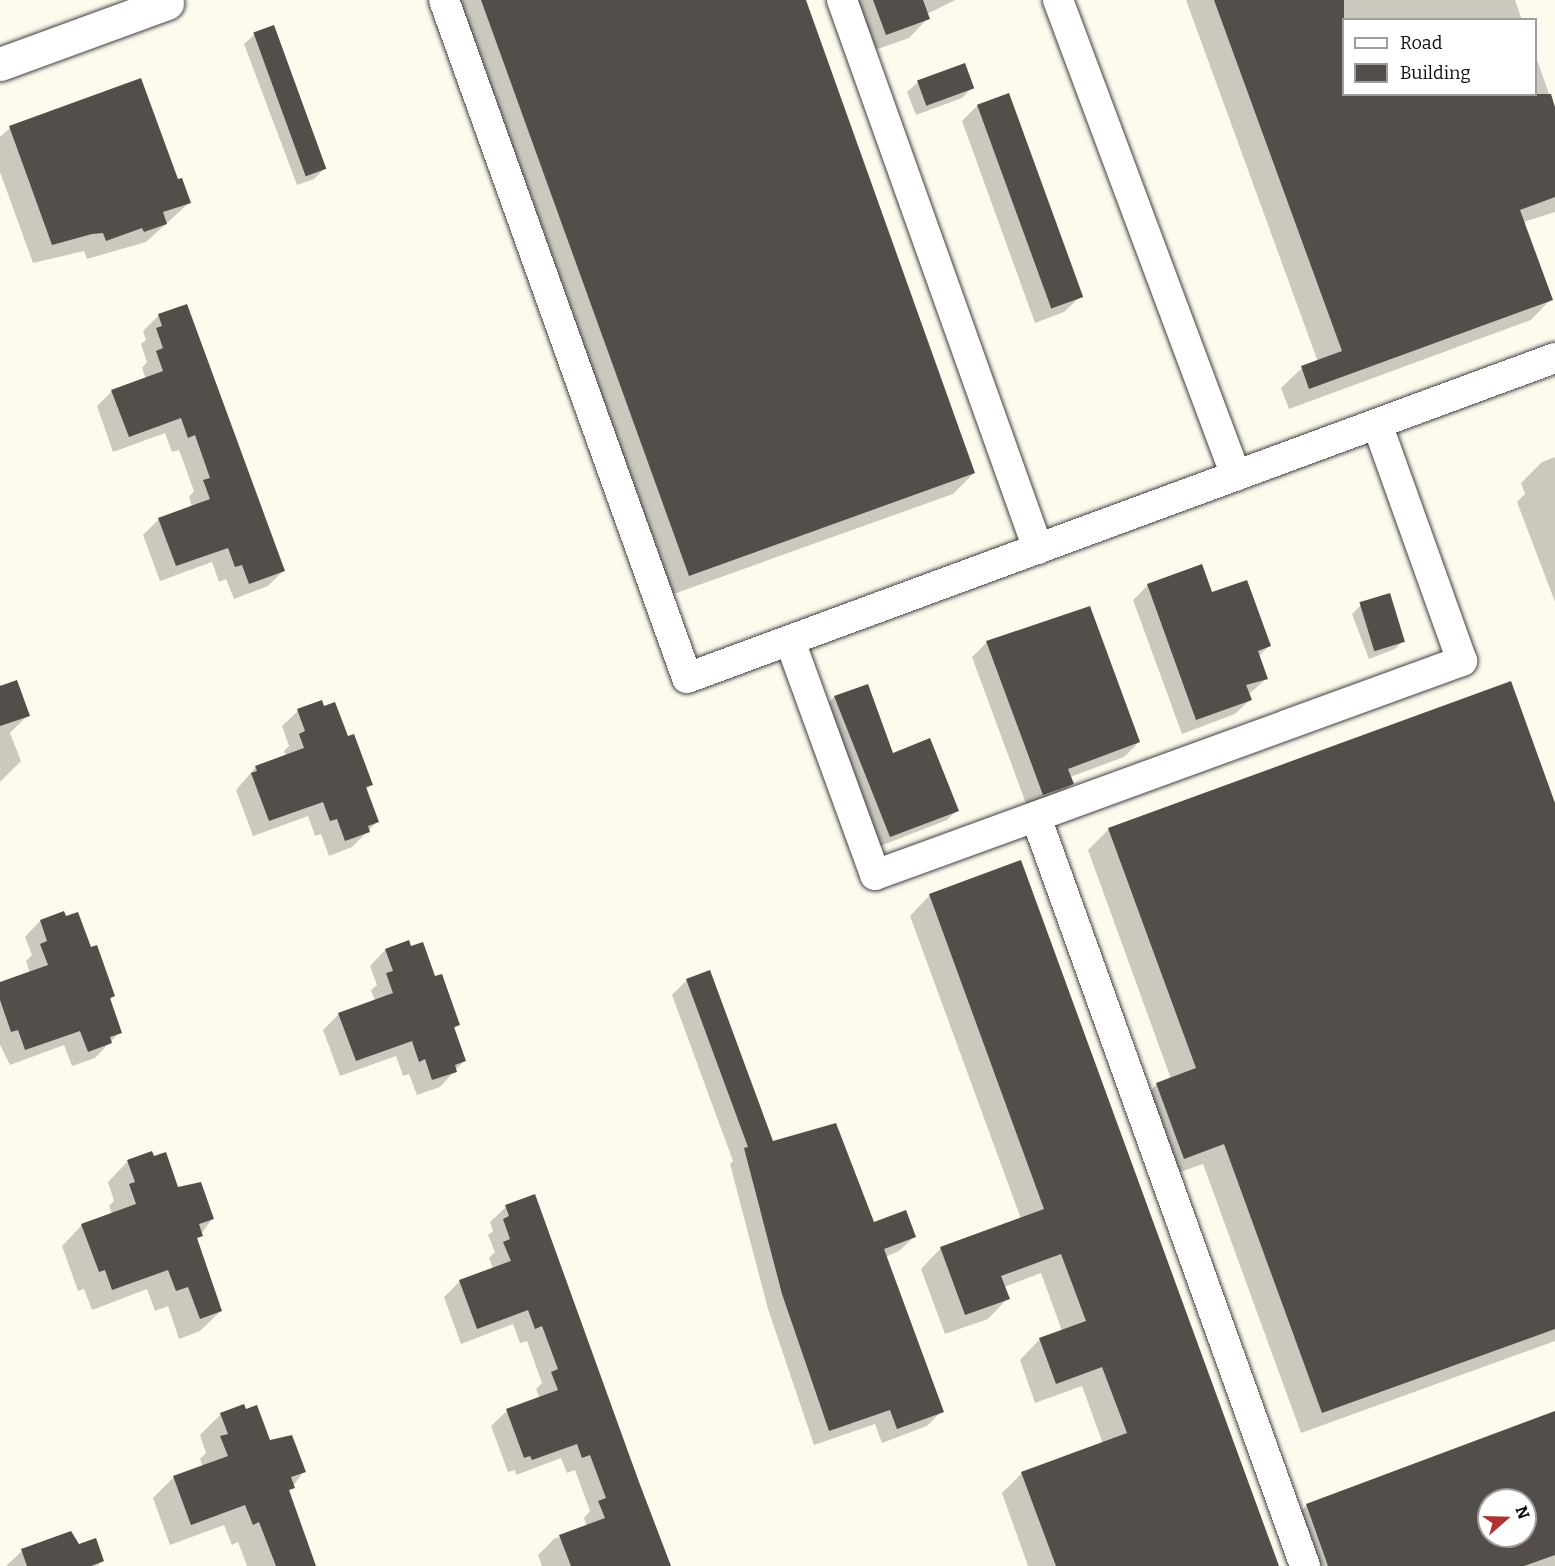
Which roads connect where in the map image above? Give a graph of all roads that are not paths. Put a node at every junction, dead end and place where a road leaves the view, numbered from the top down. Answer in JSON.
{"nodes":[{"id":1,"x":444,"y":0,"type":"edge"},
{"id":2,"x":842,"y":0,"type":"edge"},
{"id":3,"x":1058,"y":0,"type":"edge"},
{"id":4,"x":167,"y":3,"type":"dead end"},
{"id":5,"x":0,"y":64,"type":"edge"},
{"id":6,"x":1555,"y":358,"type":"edge"},
{"id":7,"x":1377,"y":424,"type":"junction"},
{"id":8,"x":1236,"y":476,"type":"junction"},
{"id":9,"x":1038,"y":549,"type":"junction"},
{"id":10,"x":790,"y":640,"type":"junction"},
{"id":11,"x":1036,"y":816,"type":"junction"},
{"id":12,"x":1305,"y":1566,"type":"edge"}],
"edges":[{"from":1,"to":10,"type":"street"},
{"from":2,"to":9,"type":"street"},
{"from":3,"to":8,"type":"street"},
{"from":4,"to":5,"type":"street"},
{"from":6,"to":7,"type":"street"},
{"from":7,"to":8,"type":"street"},
{"from":7,"to":11,"type":"street"},
{"from":8,"to":9,"type":"street"},
{"from":9,"to":10,"type":"street"},
{"from":10,"to":11,"type":"street"},
{"from":11,"to":12,"type":"street"}]}
